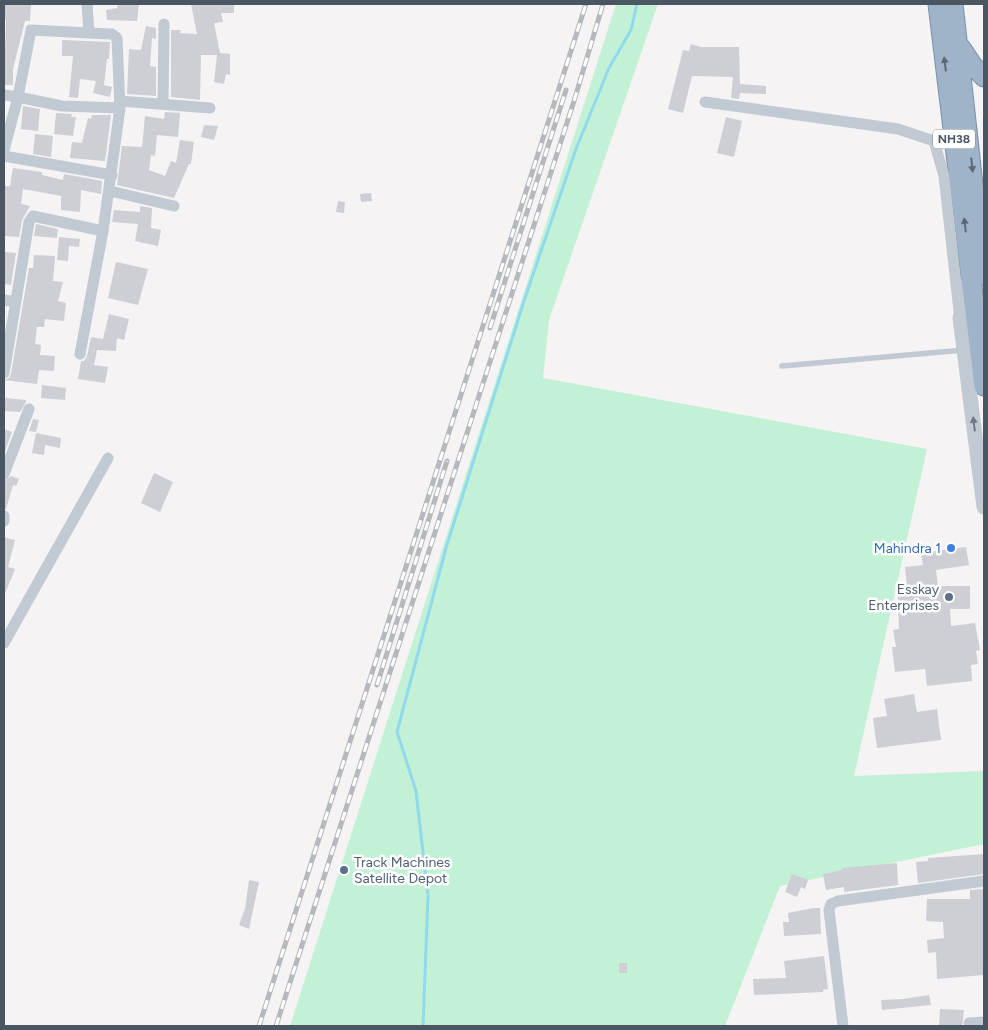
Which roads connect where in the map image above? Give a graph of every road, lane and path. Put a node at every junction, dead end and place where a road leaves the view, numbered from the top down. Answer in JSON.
{"nodes":[{"id":1,"x":87,"y":4,"type":"edge"},
{"id":2,"x":938,"y":4,"type":"edge"},
{"id":3,"x":954,"y":4,"type":"edge"},
{"id":4,"x":164,"y":24,"type":"dead end"},
{"id":5,"x":89,"y":33,"type":"junction"},
{"id":6,"x":960,"y":47,"type":"junction"},
{"id":7,"x":984,"y":77,"type":"edge"},
{"id":8,"x":4,"y":95,"type":"edge"},
{"id":9,"x":18,"y":98,"type":"junction"},
{"id":10,"x":705,"y":102,"type":"dead end"},
{"id":11,"x":120,"y":104,"type":"junction"},
{"id":12,"x":162,"y":104,"type":"junction"},
{"id":13,"x":210,"y":108,"type":"dead end"},
{"id":14,"x":4,"y":150,"type":"edge"},
{"id":15,"x":4,"y":156,"type":"edge"},
{"id":16,"x":112,"y":175,"type":"junction"},
{"id":17,"x":110,"y":191,"type":"junction"},
{"id":18,"x":174,"y":206,"type":"dead end"},
{"id":19,"x":103,"y":232,"type":"junction"},
{"id":20,"x":977,"y":277,"type":"edge"},
{"id":21,"x":4,"y":300,"type":"edge"},
{"id":22,"x":16,"y":302,"type":"junction"},
{"id":23,"x":960,"y":318,"type":"junction"},
{"id":24,"x":965,"y":350,"type":"junction"},
{"id":25,"x":80,"y":354,"type":"dead end"},
{"id":26,"x":782,"y":366,"type":"dead end"},
{"id":27,"x":4,"y":373,"type":"edge"},
{"id":28,"x":984,"y":386,"type":"edge"},
{"id":29,"x":29,"y":409,"type":"dead end"},
{"id":30,"x":108,"y":458,"type":"dead end"},
{"id":31,"x":4,"y":474,"type":"edge"},
{"id":32,"x":984,"y":507,"type":"edge"},
{"id":33,"x":4,"y":516,"type":"edge"},
{"id":34,"x":4,"y":521,"type":"edge"},
{"id":35,"x":4,"y":643,"type":"edge"},
{"id":36,"x":984,"y":881,"type":"edge"},
{"id":37,"x":984,"y":1022,"type":"edge"},
{"id":38,"x":969,"y":1023,"type":"dead end"},
{"id":39,"x":843,"y":1026,"type":"edge"}],
"edges":[{"from":1,"to":5,"type":"street"},
{"from":20,"to":2,"type":"highway","number":"NH38","one_way":true},
{"from":3,"to":6,"type":"highway","number":"NH38"},
{"from":4,"to":12,"type":"street"},
{"from":5,"to":9,"type":"street"},
{"from":5,"to":11,"type":"street"},
{"from":6,"to":7,"type":"highway"},
{"from":6,"to":20,"type":"highway","number":"NH38","one_way":true},
{"from":8,"to":9,"type":"street"},
{"from":9,"to":11,"type":"street"},
{"from":9,"to":14,"type":"street"},
{"from":10,"to":23,"type":"street"},
{"from":11,"to":12,"type":"street"},
{"from":11,"to":16,"type":"street"},
{"from":12,"to":13,"type":"street"},
{"from":15,"to":16,"type":"street"},
{"from":16,"to":17,"type":"street"},
{"from":17,"to":18,"type":"street"},
{"from":17,"to":19,"type":"street"},
{"from":19,"to":22,"type":"street"},
{"from":19,"to":25,"type":"street"},
{"from":20,"to":23,"type":"street"},
{"from":20,"to":28,"type":"highway","number":"NH38"},
{"from":21,"to":22,"type":"street"},
{"from":22,"to":27,"type":"street"},
{"from":23,"to":24,"type":"street"},
{"from":24,"to":26,"type":"lane"},
{"from":32,"to":24,"type":"street","one_way":true},
{"from":29,"to":31,"type":"street"},
{"from":30,"to":35,"type":"street"},
{"from":33,"to":34,"type":"street"},
{"from":36,"to":39,"type":"street"},
{"from":37,"to":38,"type":"street"}]}
